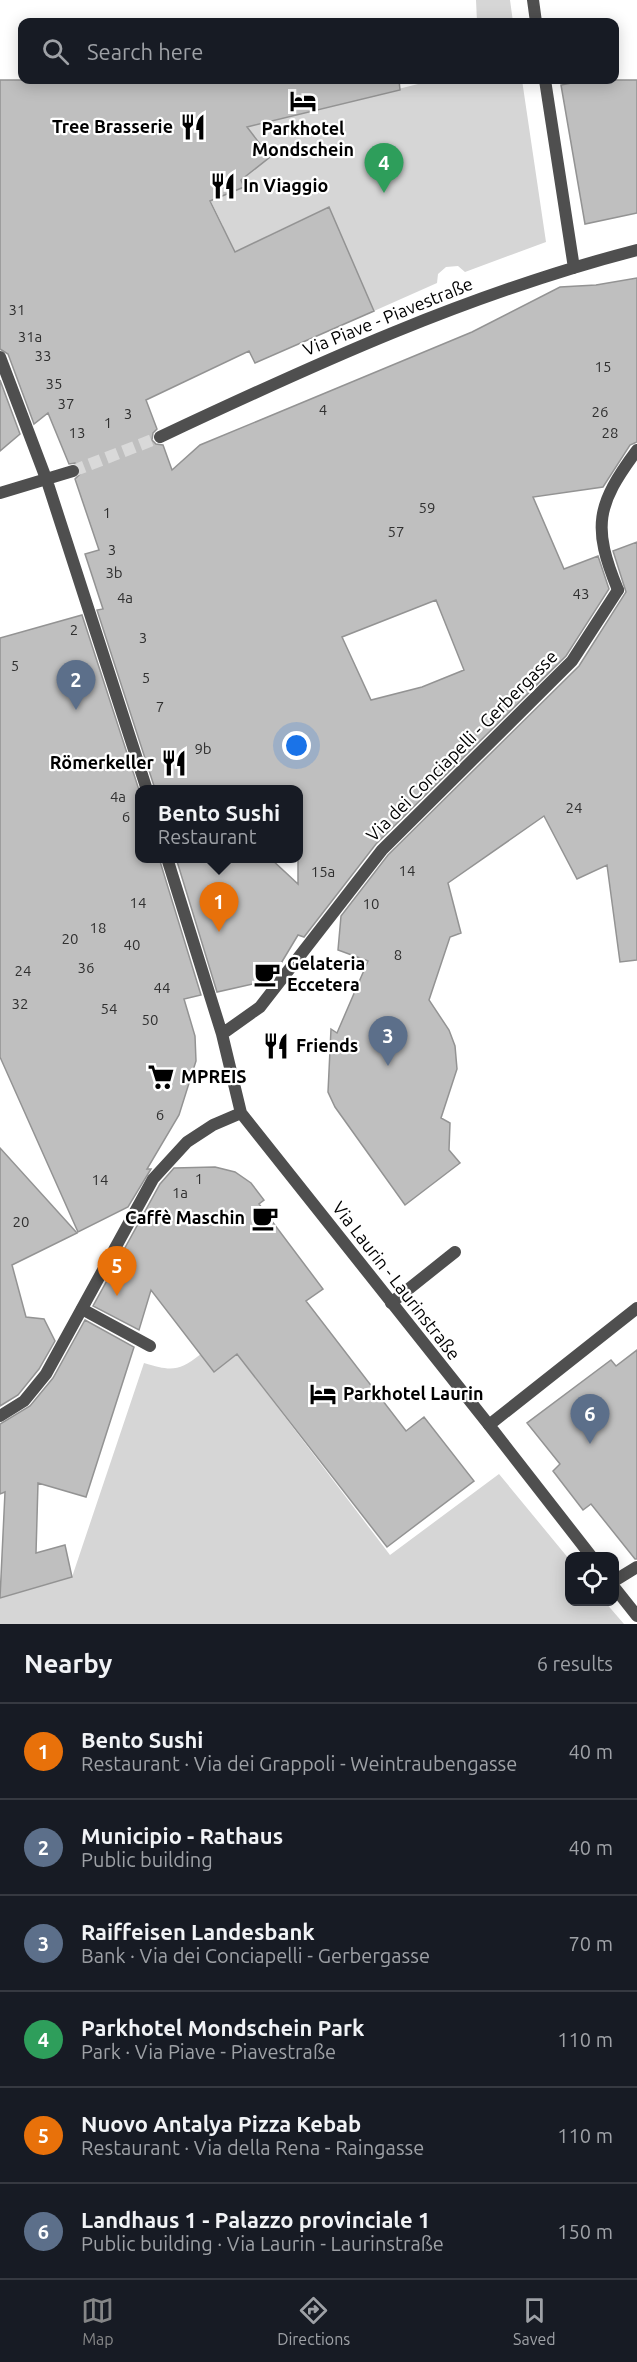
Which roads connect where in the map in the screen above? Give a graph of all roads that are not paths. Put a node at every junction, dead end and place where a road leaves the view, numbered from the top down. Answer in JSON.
{"nodes":[{"id":1,"x":533,"y":0,"type":"edge"},
{"id":2,"x":535,"y":18,"type":"edge"},
{"id":3,"x":546,"y":84,"type":"edge"},
{"id":4,"x":637,"y":250,"type":"edge"},
{"id":5,"x":574,"y":268,"type":"junction"},
{"id":6,"x":0,"y":357,"type":"edge"},
{"id":7,"x":160,"y":437,"type":"tunnel mouth"},
{"id":8,"x":637,"y":450,"type":"edge"},
{"id":9,"x":73,"y":471,"type":"tunnel mouth"},
{"id":10,"x":47,"y":481,"type":"junction"},
{"id":11,"x":0,"y":493,"type":"edge"},
{"id":12,"x":146,"y":785,"type":"edge"},
{"id":13,"x":169,"y":863,"type":"edge"},
{"id":14,"x":222,"y":1034,"type":"junction"},
{"id":15,"x":241,"y":1113,"type":"junction"},
{"id":16,"x":455,"y":1252,"type":"dead end"},
{"id":17,"x":391,"y":1303,"type":"junction"},
{"id":18,"x":637,"y":1308,"type":"edge"},
{"id":19,"x":82,"y":1309,"type":"junction"},
{"id":20,"x":150,"y":1347,"type":"dead end"},
{"id":21,"x":0,"y":1416,"type":"edge"},
{"id":22,"x":489,"y":1425,"type":"junction"},
{"id":23,"x":587,"y":1552,"type":"edge"},
{"id":24,"x":637,"y":1567,"type":"edge"},
{"id":25,"x":619,"y":1578,"type":"edge"},
{"id":26,"x":619,"y":1592,"type":"edge"},
{"id":27,"x":637,"y":1616,"type":"edge"}],
"edges":[{"from":1,"to":2,"type":"street"},
{"from":3,"to":5,"type":"street"},
{"from":4,"to":5,"type":"street","name":"Via Piave - Piavestraße"},
{"from":5,"to":7,"type":"street","name":"Via Piave - Piavestraße"},
{"from":6,"to":10,"type":"street"},
{"from":8,"to":14,"type":"street","name":"Via dei Conciapelli - Gerbergasse"},
{"from":9,"to":10,"type":"street"},
{"from":10,"to":11,"type":"street"},
{"from":10,"to":12,"type":"street"},
{"from":13,"to":14,"type":"street"},
{"from":14,"to":15,"type":"street"},
{"from":15,"to":17,"type":"street","name":"Via Laurin - Laurinstraße"},
{"from":15,"to":19,"type":"street"},
{"from":16,"to":17,"type":"street"},
{"from":17,"to":22,"type":"street","name":"Via Laurin - Laurinstraße"},
{"from":18,"to":22,"type":"street"},
{"from":19,"to":20,"type":"street"},
{"from":19,"to":21,"type":"street"},
{"from":22,"to":23,"type":"street","name":"Via Laurin - Laurinstraße"},
{"from":24,"to":25,"type":"street"},
{"from":26,"to":27,"type":"street"}]}
